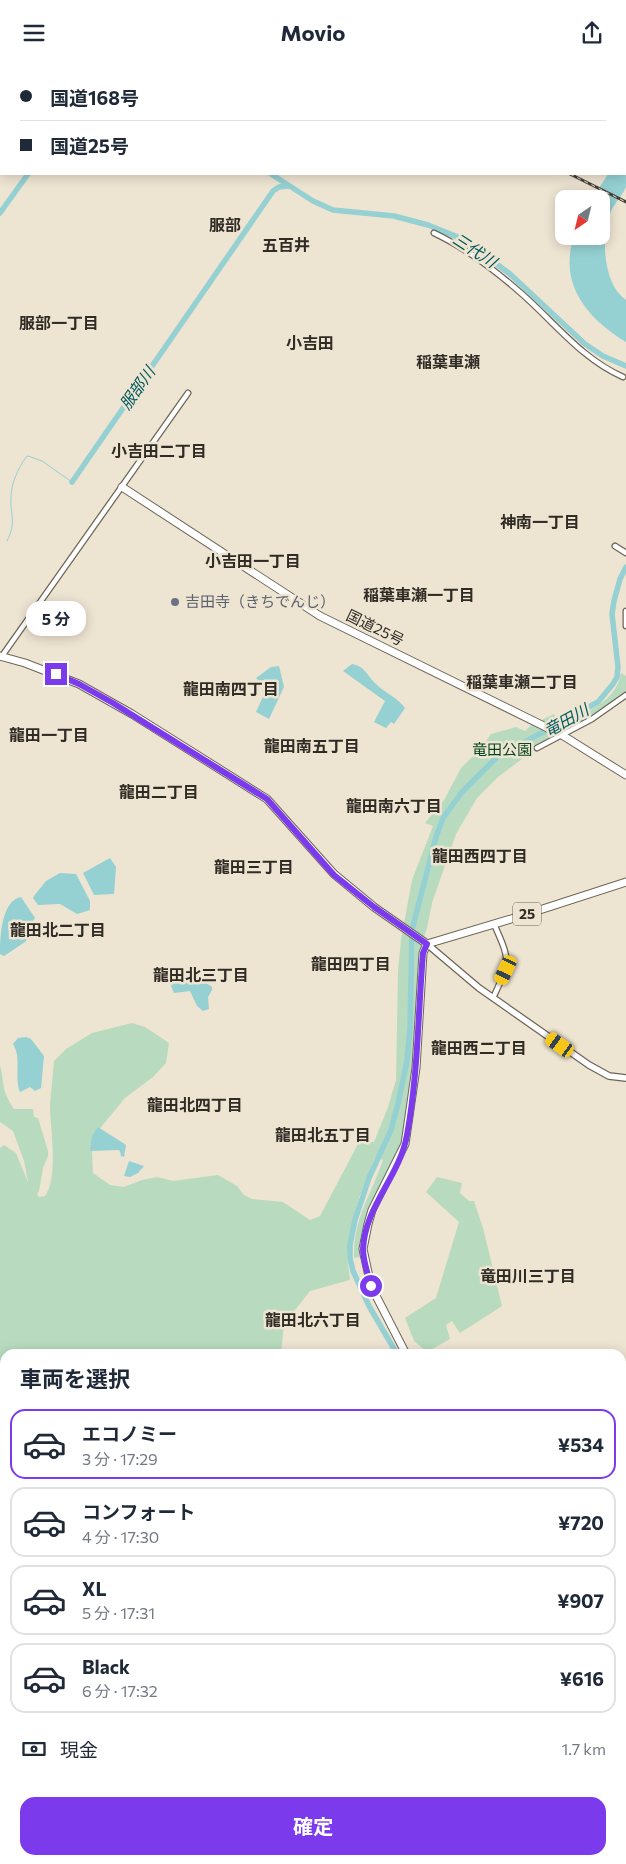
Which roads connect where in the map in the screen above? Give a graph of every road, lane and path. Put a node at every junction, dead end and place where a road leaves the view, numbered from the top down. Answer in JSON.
{"nodes":[{"id":1,"x":434,"y":233,"type":"dead end"},
{"id":2,"x":623,"y":377,"type":"dead end"},
{"id":3,"x":188,"y":393,"type":"dead end"},
{"id":4,"x":122,"y":487,"type":"junction"},
{"id":5,"x":615,"y":546,"type":"dead end"},
{"id":6,"x":626,"y":553,"type":"edge"},
{"id":7,"x":626,"y":611,"type":"edge"},
{"id":8,"x":626,"y":626,"type":"edge"},
{"id":9,"x":1,"y":656,"type":"edge"},
{"id":10,"x":626,"y":695,"type":"edge"},
{"id":11,"x":560,"y":734,"type":"junction"},
{"id":12,"x":538,"y":748,"type":"dead end"},
{"id":13,"x":626,"y":775,"type":"edge"},
{"id":14,"x":626,"y":882,"type":"edge"},
{"id":15,"x":494,"y":924,"type":"junction"},
{"id":16,"x":427,"y":944,"type":"junction"},
{"id":17,"x":493,"y":998,"type":"junction"},
{"id":18,"x":626,"y":1078,"type":"edge"},
{"id":19,"x":403,"y":1349,"type":"edge"}],
"edges":[{"from":1,"to":2,"type":"street"},
{"from":3,"to":4,"type":"street"},
{"from":4,"to":9,"type":"street"},
{"from":4,"to":11,"type":"highway","name":"国道25号"},
{"from":5,"to":6,"type":"street"},
{"from":7,"to":8,"type":"street"},
{"from":9,"to":16,"type":"highway"},
{"from":10,"to":11,"type":"street"},
{"from":11,"to":12,"type":"street"},
{"from":11,"to":13,"type":"highway","name":"国道25号"},
{"from":14,"to":15,"type":"highway","number":"25"},
{"from":15,"to":16,"type":"highway","number":"25"},
{"from":15,"to":17,"type":"street"},
{"from":16,"to":17,"type":"main road"},
{"from":16,"to":19,"type":"highway"},
{"from":17,"to":18,"type":"main road"}]}
